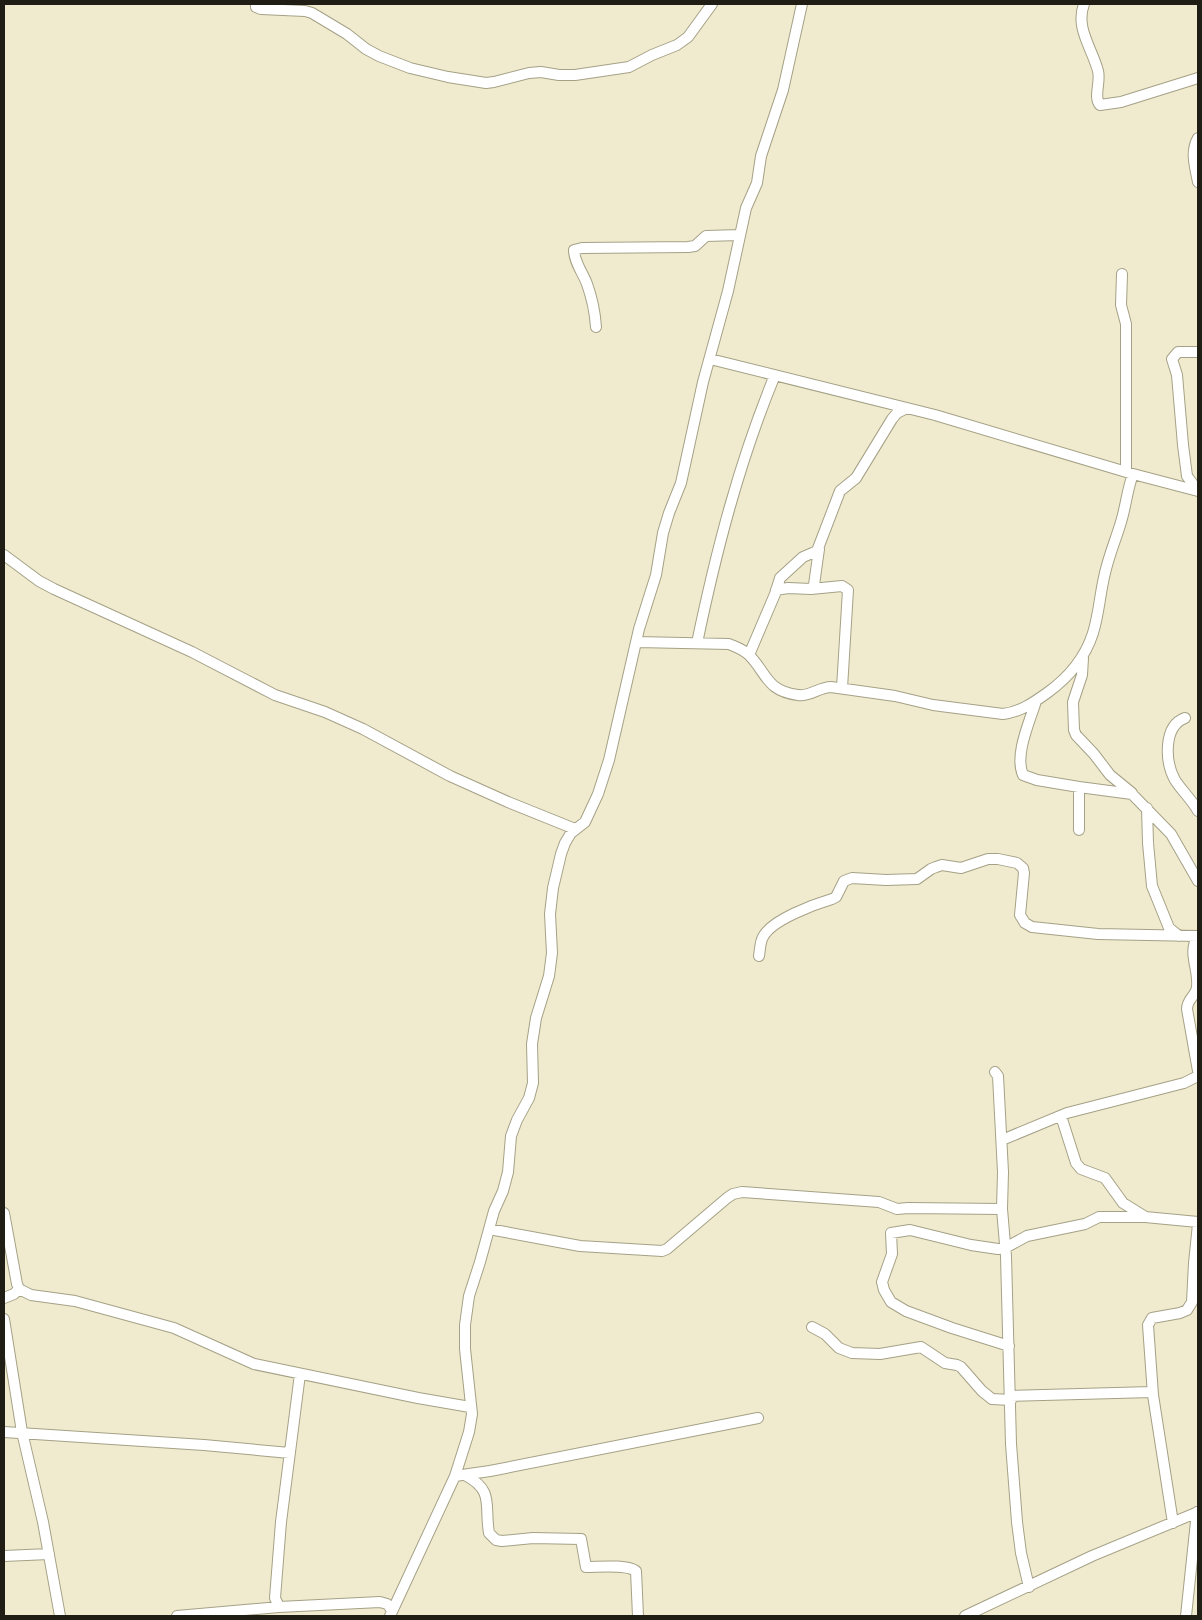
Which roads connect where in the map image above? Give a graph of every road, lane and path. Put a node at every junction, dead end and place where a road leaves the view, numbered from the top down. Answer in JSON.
{"nodes":[{"id":1,"x":256,"y":4,"type":"edge"},
{"id":2,"x":712,"y":4,"type":"edge"},
{"id":3,"x":802,"y":4,"type":"edge"},
{"id":4,"x":1084,"y":4,"type":"edge"},
{"id":5,"x":1198,"y":78,"type":"edge"},
{"id":6,"x":1198,"y":138,"type":"edge"},
{"id":7,"x":1198,"y":182,"type":"edge"},
{"id":8,"x":740,"y":236,"type":"junction"},
{"id":9,"x":1122,"y":274,"type":"dead end"},
{"id":10,"x":596,"y":327,"type":"dead end"},
{"id":11,"x":1198,"y":352,"type":"edge"},
{"id":12,"x":710,"y":359,"type":"junction"},
{"id":13,"x":775,"y":375,"type":"junction"},
{"id":14,"x":907,"y":408,"type":"junction"},
{"id":15,"x":1129,"y":473,"type":"junction"},
{"id":16,"x":1198,"y":491,"type":"edge"},
{"id":17,"x":819,"y":548,"type":"junction"},
{"id":18,"x":4,"y":555,"type":"edge"},
{"id":19,"x":811,"y":589,"type":"junction"},
{"id":20,"x":776,"y":590,"type":"junction"},
{"id":21,"x":637,"y":642,"type":"junction"},
{"id":22,"x":697,"y":644,"type":"junction"},
{"id":23,"x":1083,"y":654,"type":"junction"},
{"id":24,"x":749,"y":655,"type":"junction"},
{"id":25,"x":842,"y":688,"type":"junction"},
{"id":26,"x":1036,"y":701,"type":"junction"},
{"id":27,"x":1185,"y":718,"type":"dead end"},
{"id":28,"x":1079,"y":788,"type":"junction"},
{"id":29,"x":1132,"y":794,"type":"junction"},
{"id":30,"x":1147,"y":808,"type":"junction"},
{"id":31,"x":1198,"y":812,"type":"edge"},
{"id":32,"x":575,"y":830,"type":"junction"},
{"id":33,"x":1078,"y":830,"type":"dead end"},
{"id":34,"x":1198,"y":881,"type":"edge"},
{"id":35,"x":1179,"y":936,"type":"junction"},
{"id":36,"x":759,"y":956,"type":"dead end"},
{"id":37,"x":1196,"y":994,"type":"edge"},
{"id":38,"x":1197,"y":1054,"type":"edge"},
{"id":39,"x":1198,"y":1071,"type":"edge"},
{"id":40,"x":995,"y":1072,"type":"dead end"},
{"id":41,"x":1198,"y":1076,"type":"edge"},
{"id":42,"x":1060,"y":1116,"type":"junction"},
{"id":43,"x":1002,"y":1140,"type":"junction"},
{"id":44,"x":1002,"y":1209,"type":"junction"},
{"id":45,"x":4,"y":1216,"type":"edge"},
{"id":46,"x":1145,"y":1217,"type":"junction"},
{"id":47,"x":1198,"y":1223,"type":"edge"},
{"id":48,"x":489,"y":1229,"type":"junction"},
{"id":49,"x":1005,"y":1248,"type":"junction"},
{"id":50,"x":19,"y":1289,"type":"junction"},
{"id":51,"x":4,"y":1300,"type":"edge"},
{"id":52,"x":4,"y":1318,"type":"edge"},
{"id":53,"x":812,"y":1326,"type":"dead end"},
{"id":54,"x":1009,"y":1346,"type":"junction"},
{"id":55,"x":300,"y":1374,"type":"junction"},
{"id":56,"x":1152,"y":1392,"type":"junction"},
{"id":57,"x":1011,"y":1398,"type":"junction"},
{"id":58,"x":470,"y":1407,"type":"junction"},
{"id":59,"x":758,"y":1418,"type":"dead end"},
{"id":60,"x":4,"y":1432,"type":"edge"},
{"id":61,"x":22,"y":1432,"type":"junction"},
{"id":62,"x":290,"y":1453,"type":"junction"},
{"id":63,"x":460,"y":1475,"type":"junction"},
{"id":64,"x":1197,"y":1512,"type":"edge"},
{"id":65,"x":1173,"y":1523,"type":"junction"},
{"id":66,"x":48,"y":1554,"type":"junction"},
{"id":67,"x":4,"y":1556,"type":"edge"},
{"id":68,"x":1029,"y":1587,"type":"junction"},
{"id":69,"x":279,"y":1608,"type":"junction"},
{"id":70,"x":391,"y":1613,"type":"edge"},
{"id":71,"x":60,"y":1616,"type":"edge"},
{"id":72,"x":178,"y":1616,"type":"edge"},
{"id":73,"x":638,"y":1616,"type":"edge"},
{"id":74,"x":965,"y":1616,"type":"edge"},
{"id":75,"x":1186,"y":1616,"type":"edge"}],
"edges":[{"from":1,"to":2,"type":"street"},
{"from":3,"to":8,"type":"street"},
{"from":4,"to":5,"type":"street"},
{"from":6,"to":7,"type":"street"},
{"from":8,"to":10,"type":"street"},
{"from":8,"to":12,"type":"street"},
{"from":9,"to":15,"type":"street"},
{"from":11,"to":16,"type":"street"},
{"from":12,"to":13,"type":"street"},
{"from":12,"to":21,"type":"street"},
{"from":13,"to":14,"type":"street"},
{"from":13,"to":22,"type":"street"},
{"from":14,"to":15,"type":"street"},
{"from":14,"to":17,"type":"street"},
{"from":15,"to":16,"type":"street"},
{"from":15,"to":23,"type":"street"},
{"from":17,"to":19,"type":"street"},
{"from":17,"to":20,"type":"street"},
{"from":18,"to":32,"type":"street"},
{"from":19,"to":20,"type":"street"},
{"from":19,"to":25,"type":"street"},
{"from":20,"to":24,"type":"street"},
{"from":21,"to":22,"type":"street"},
{"from":21,"to":32,"type":"street"},
{"from":22,"to":24,"type":"street"},
{"from":23,"to":26,"type":"street"},
{"from":23,"to":29,"type":"street"},
{"from":24,"to":25,"type":"street"},
{"from":25,"to":26,"type":"street"},
{"from":26,"to":28,"type":"street"},
{"from":27,"to":31,"type":"street"},
{"from":28,"to":29,"type":"street"},
{"from":28,"to":33,"type":"street"},
{"from":29,"to":30,"type":"street"},
{"from":30,"to":34,"type":"street"},
{"from":30,"to":35,"type":"street"},
{"from":32,"to":48,"type":"street"},
{"from":35,"to":36,"type":"street"},
{"from":35,"to":37,"type":"street"},
{"from":37,"to":38,"type":"street"},
{"from":38,"to":39,"type":"street"},
{"from":40,"to":43,"type":"street"},
{"from":41,"to":42,"type":"street"},
{"from":42,"to":43,"type":"street"},
{"from":42,"to":46,"type":"street"},
{"from":43,"to":44,"type":"street"},
{"from":44,"to":48,"type":"street"},
{"from":44,"to":49,"type":"street"},
{"from":45,"to":50,"type":"street"},
{"from":46,"to":47,"type":"street"},
{"from":46,"to":49,"type":"street"},
{"from":47,"to":56,"type":"street"},
{"from":48,"to":58,"type":"street"},
{"from":49,"to":54,"type":"street"},
{"from":49,"to":54,"type":"street"},
{"from":50,"to":51,"type":"street"},
{"from":50,"to":55,"type":"street"},
{"from":52,"to":61,"type":"street"},
{"from":53,"to":57,"type":"street"},
{"from":54,"to":57,"type":"street"},
{"from":55,"to":58,"type":"street"},
{"from":55,"to":62,"type":"street"},
{"from":56,"to":57,"type":"street"},
{"from":56,"to":65,"type":"street"},
{"from":57,"to":68,"type":"street"},
{"from":58,"to":63,"type":"street"},
{"from":59,"to":63,"type":"street"},
{"from":60,"to":61,"type":"street"},
{"from":61,"to":62,"type":"street"},
{"from":61,"to":66,"type":"street"},
{"from":62,"to":69,"type":"street"},
{"from":63,"to":70,"type":"street"},
{"from":63,"to":73,"type":"street"},
{"from":64,"to":65,"type":"street"},
{"from":64,"to":75,"type":"street"},
{"from":65,"to":68,"type":"street"},
{"from":66,"to":67,"type":"street"},
{"from":66,"to":71,"type":"street"},
{"from":68,"to":74,"type":"street"},
{"from":69,"to":70,"type":"street"},
{"from":69,"to":72,"type":"street"}]}
